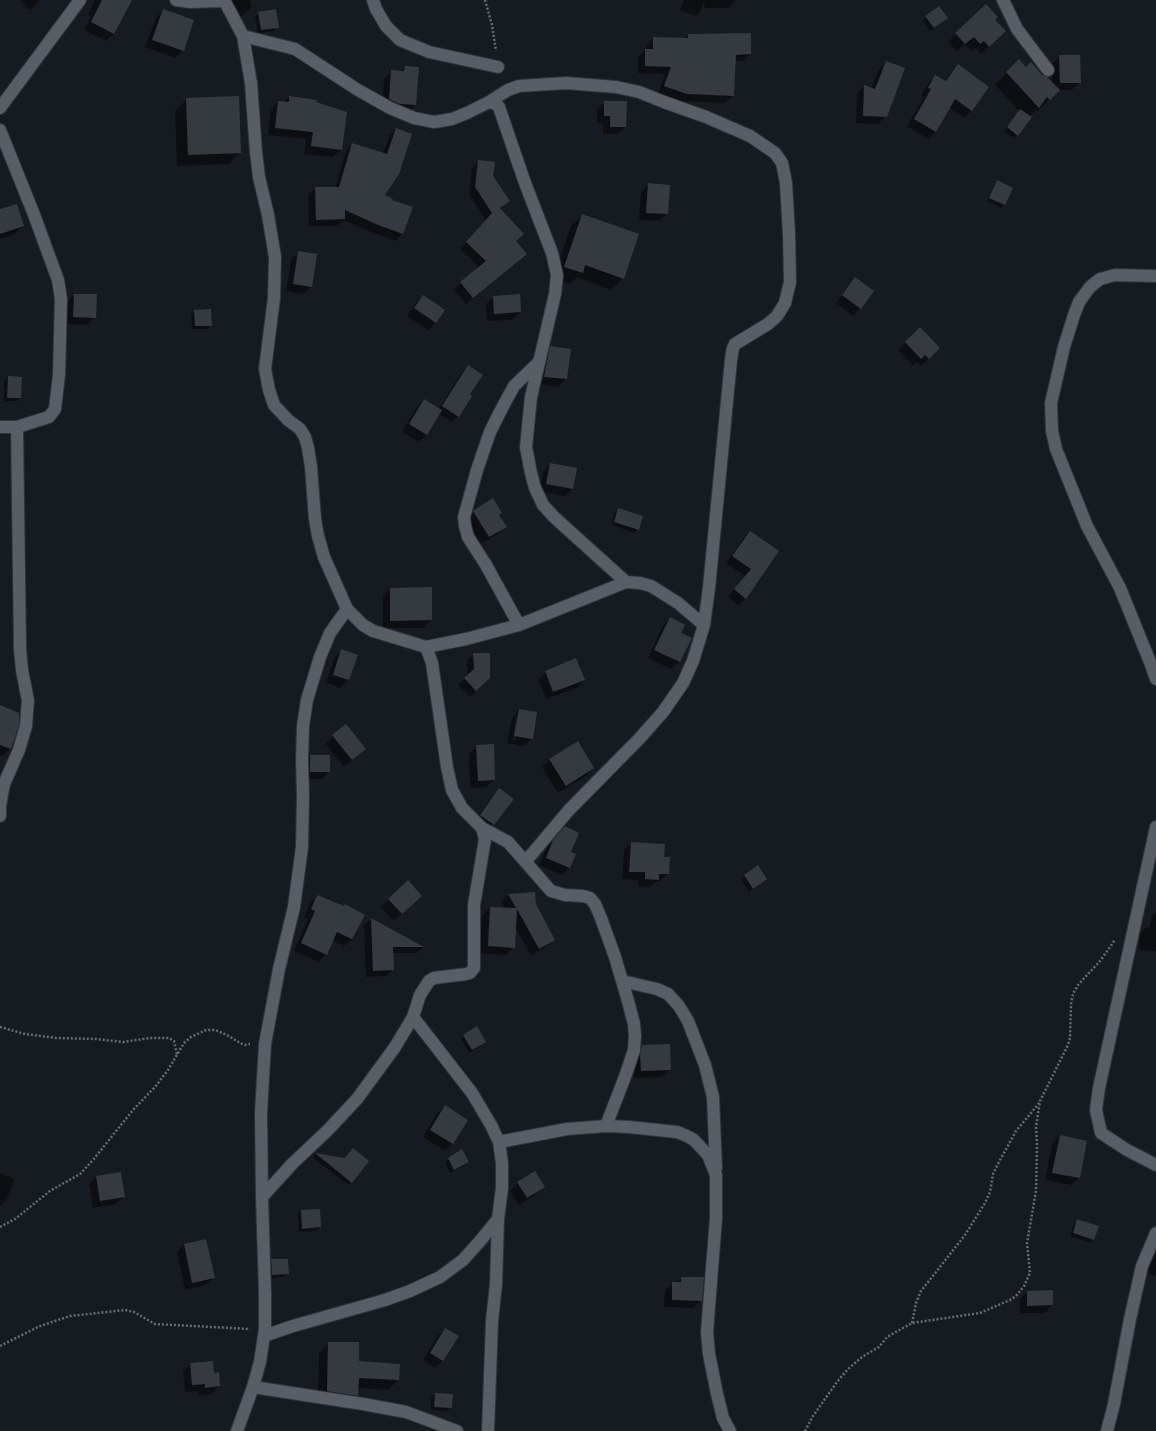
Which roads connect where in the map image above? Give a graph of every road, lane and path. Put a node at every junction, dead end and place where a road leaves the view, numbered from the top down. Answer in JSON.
{"nodes":[{"id":1,"x":80,"y":0,"type":"edge"},
{"id":2,"x":176,"y":0,"type":"edge"},
{"id":3,"x":373,"y":0,"type":"edge"},
{"id":4,"x":485,"y":0,"type":"edge"},
{"id":5,"x":1003,"y":0,"type":"edge"},
{"id":6,"x":224,"y":1,"type":"edge"},
{"id":7,"x":243,"y":36,"type":"junction"},
{"id":8,"x":498,"y":67,"type":"joint"},
{"id":9,"x":1048,"y":70,"type":"dead end"},
{"id":10,"x":489,"y":102,"type":"junction"},
{"id":11,"x":0,"y":108,"type":"edge"},
{"id":12,"x":0,"y":130,"type":"edge"},
{"id":13,"x":1156,"y":276,"type":"edge"},
{"id":14,"x":539,"y":362,"type":"junction"},
{"id":15,"x":0,"y":427,"type":"edge"},
{"id":16,"x":17,"y":427,"type":"junction"},
{"id":17,"x":626,"y":582,"type":"junction"},
{"id":18,"x":347,"y":609,"type":"junction"},
{"id":19,"x":704,"y":624,"type":"junction"},
{"id":20,"x":519,"y":625,"type":"junction"},
{"id":21,"x":426,"y":647,"type":"junction"},
{"id":22,"x":1156,"y":679,"type":"edge"},
{"id":23,"x":0,"y":816,"type":"edge"},
{"id":24,"x":1156,"y":827,"type":"edge"},
{"id":25,"x":482,"y":828,"type":"junction"},
{"id":26,"x":526,"y":861,"type":"junction"},
{"id":27,"x":1150,"y":878,"type":"edge"},
{"id":28,"x":1116,"y":936,"type":"dead end"},
{"id":29,"x":622,"y":982,"type":"junction"},
{"id":30,"x":413,"y":1017,"type":"junction"},
{"id":31,"x":0,"y":1027,"type":"edge"},
{"id":32,"x":265,"y":1044,"type":"junction"},
{"id":33,"x":177,"y":1055,"type":"junction"},
{"id":34,"x":1040,"y":1101,"type":"junction"},
{"id":35,"x":606,"y":1126,"type":"junction"},
{"id":36,"x":499,"y":1142,"type":"junction"},
{"id":37,"x":1156,"y":1165,"type":"edge"},
{"id":38,"x":716,"y":1175,"type":"junction"},
{"id":39,"x":262,"y":1197,"type":"junction"},
{"id":40,"x":498,"y":1218,"type":"junction"},
{"id":41,"x":0,"y":1227,"type":"edge"},
{"id":42,"x":1156,"y":1233,"type":"edge"},
{"id":43,"x":912,"y":1323,"type":"junction"},
{"id":44,"x":264,"y":1333,"type":"junction"},
{"id":45,"x":0,"y":1346,"type":"edge"},
{"id":46,"x":253,"y":1387,"type":"junction"},
{"id":47,"x":237,"y":1431,"type":"edge"},
{"id":48,"x":457,"y":1431,"type":"edge"},
{"id":49,"x":488,"y":1431,"type":"edge"},
{"id":50,"x":730,"y":1431,"type":"edge"},
{"id":51,"x":805,"y":1431,"type":"edge"},
{"id":52,"x":1107,"y":1431,"type":"edge"}],
"edges":[{"from":1,"to":11,"type":"street"},
{"from":2,"to":6,"type":"street"},
{"from":3,"to":8,"type":"street"},
{"from":4,"to":8,"type":"path"},
{"from":5,"to":9,"type":"street"},
{"from":6,"to":7,"type":"street"},
{"from":7,"to":10,"type":"street"},
{"from":7,"to":18,"type":"street"},
{"from":10,"to":14,"type":"street"},
{"from":10,"to":19,"type":"street"},
{"from":12,"to":16,"type":"street"},
{"from":13,"to":22,"type":"street"},
{"from":14,"to":17,"type":"street"},
{"from":14,"to":20,"type":"street"},
{"from":15,"to":16,"type":"street"},
{"from":16,"to":23,"type":"street"},
{"from":17,"to":19,"type":"street"},
{"from":17,"to":20,"type":"street"},
{"from":18,"to":21,"type":"street"},
{"from":18,"to":32,"type":"street"},
{"from":19,"to":26,"type":"street"},
{"from":20,"to":21,"type":"street"},
{"from":21,"to":25,"type":"street"},
{"from":24,"to":27,"type":"street"},
{"from":25,"to":26,"type":"street"},
{"from":25,"to":30,"type":"street"},
{"from":26,"to":29,"type":"street"},
{"from":27,"to":37,"type":"street"},
{"from":28,"to":34,"type":"path"},
{"from":29,"to":35,"type":"street"},
{"from":29,"to":38,"type":"street"},
{"from":30,"to":36,"type":"street"},
{"from":30,"to":39,"type":"street"},
{"from":31,"to":33,"type":"path"},
{"from":32,"to":33,"type":"path"},
{"from":32,"to":39,"type":"street"},
{"from":33,"to":41,"type":"path"},
{"from":34,"to":43,"type":"path"},
{"from":34,"to":43,"type":"path"},
{"from":35,"to":36,"type":"street"},
{"from":35,"to":38,"type":"street"},
{"from":36,"to":40,"type":"street"},
{"from":38,"to":50,"type":"street"},
{"from":39,"to":44,"type":"street"},
{"from":40,"to":44,"type":"street"},
{"from":40,"to":49,"type":"street"},
{"from":42,"to":52,"type":"street"},
{"from":43,"to":51,"type":"path"},
{"from":44,"to":45,"type":"path"},
{"from":44,"to":46,"type":"street"},
{"from":46,"to":47,"type":"street"},
{"from":46,"to":48,"type":"street"}]}
